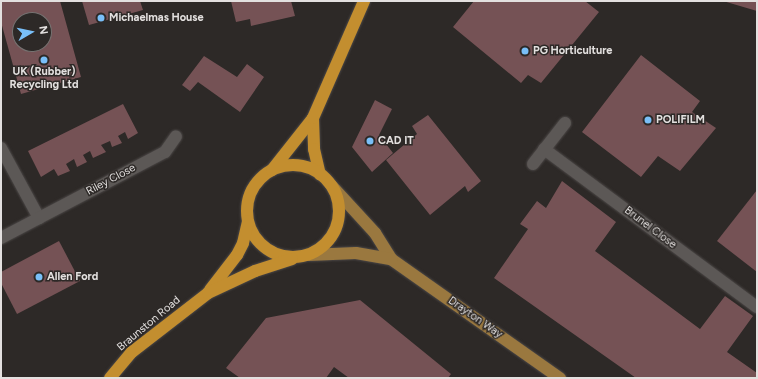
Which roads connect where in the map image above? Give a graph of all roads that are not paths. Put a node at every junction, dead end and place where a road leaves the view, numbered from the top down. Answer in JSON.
{"nodes":[{"id":1,"x":364,"y":1,"type":"edge"},
{"id":2,"x":313,"y":118,"type":"junction"},
{"id":3,"x":565,"y":123,"type":"dead end"},
{"id":4,"x":176,"y":136,"type":"dead end"},
{"id":5,"x":1,"y":148,"type":"edge"},
{"id":6,"x":544,"y":149,"type":"junction"},
{"id":7,"x":533,"y":164,"type":"dead end"},
{"id":8,"x":272,"y":170,"type":"junction"},
{"id":9,"x":320,"y":174,"type":"junction"},
{"id":10,"x":332,"y":185,"type":"junction"},
{"id":11,"x":39,"y":218,"type":"junction"},
{"id":12,"x":248,"y":221,"type":"junction"},
{"id":13,"x":1,"y":238,"type":"edge"},
{"id":14,"x":309,"y":255,"type":"junction"},
{"id":15,"x":295,"y":258,"type":"junction"},
{"id":16,"x":390,"y":259,"type":"junction"},
{"id":17,"x":208,"y":293,"type":"junction"},
{"id":18,"x":757,"y":307,"type":"edge"},
{"id":19,"x":110,"y":378,"type":"edge"},
{"id":20,"x":560,"y":378,"type":"edge"}],
"edges":[{"from":1,"to":2,"type":"highway"},
{"from":2,"to":8,"type":"highway"},
{"from":2,"to":9,"type":"highway"},
{"from":3,"to":6,"type":"street"},
{"from":4,"to":11,"type":"street","name":"Riley Close"},
{"from":5,"to":11,"type":"street"},
{"from":6,"to":7,"type":"street"},
{"from":6,"to":18,"type":"street","name":"Brunel Close"},
{"from":8,"to":9,"type":"highway"},
{"from":8,"to":12,"type":"highway"},
{"from":9,"to":10,"type":"highway"},
{"from":10,"to":14,"type":"highway"},
{"from":10,"to":16,"type":"main road","name":"Drayton Way"},
{"from":11,"to":13,"type":"street","name":"Riley Close"},
{"from":12,"to":15,"type":"highway"},
{"from":12,"to":17,"type":"highway","name":"Braunston Road"},
{"from":14,"to":15,"type":"highway"},
{"from":14,"to":16,"type":"main road","name":"Drayton Way"},
{"from":15,"to":17,"type":"highway","name":"Braunston Road"},
{"from":16,"to":20,"type":"main road","name":"Drayton Way"},
{"from":17,"to":19,"type":"highway","name":"Braunston Road"}]}
